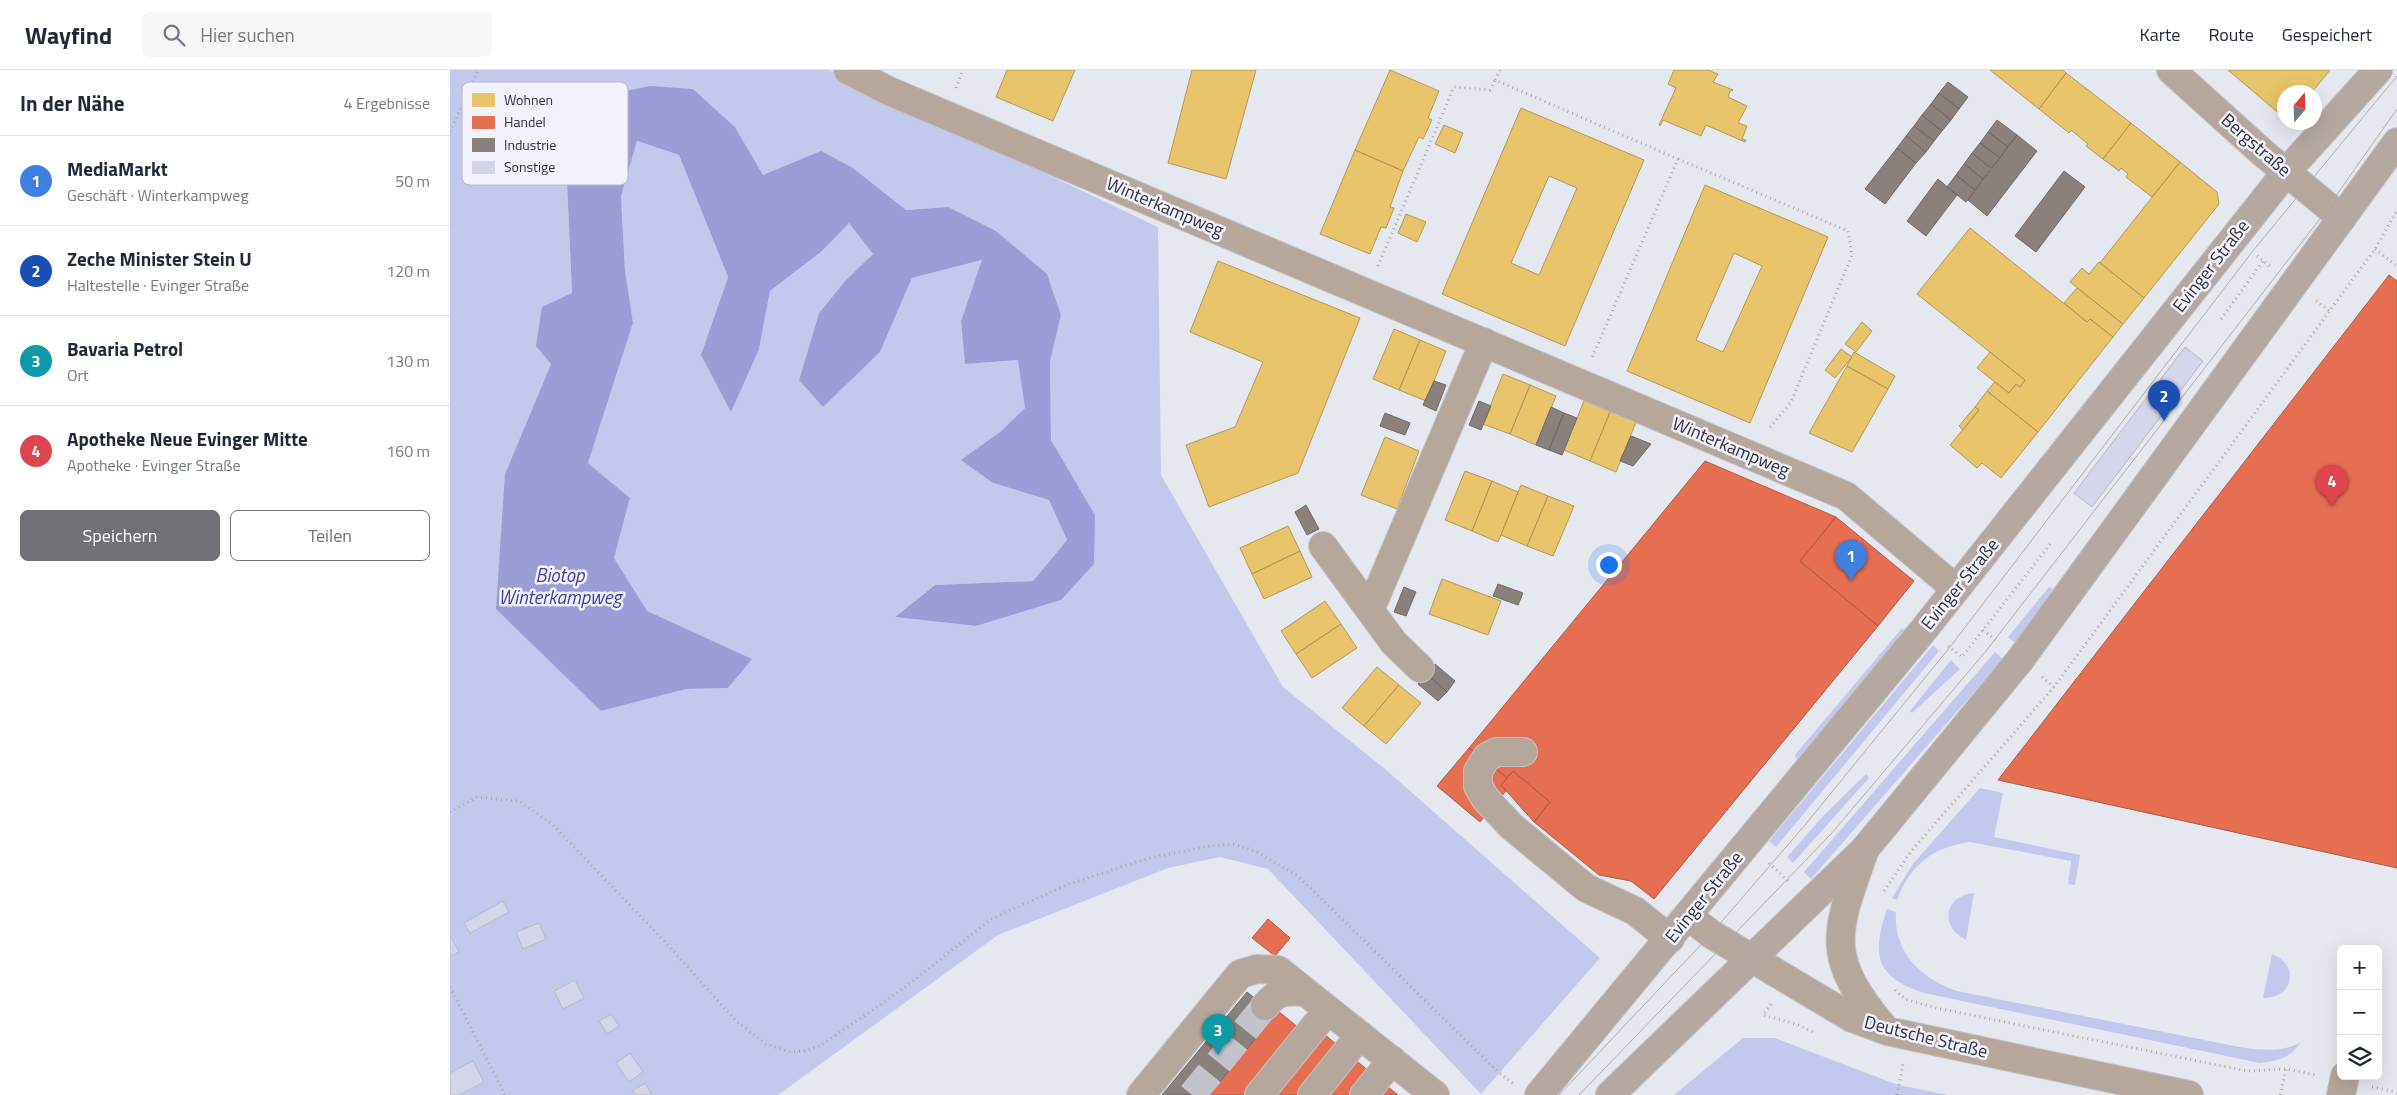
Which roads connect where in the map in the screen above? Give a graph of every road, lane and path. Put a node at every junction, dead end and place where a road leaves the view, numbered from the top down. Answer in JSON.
{"nodes":[{"id":1,"x":478,"y":70,"type":"edge"},
{"id":2,"x":848,"y":70,"type":"edge"},
{"id":3,"x":1500,"y":70,"type":"edge"},
{"id":4,"x":2171,"y":70,"type":"edge"},
{"id":5,"x":2378,"y":70,"type":"edge"},
{"id":6,"x":1495,"y":80,"type":"junction"},
{"id":7,"x":473,"y":82,"type":"edge"},
{"id":8,"x":462,"y":105,"type":"edge"},
{"id":9,"x":450,"y":132,"type":"edge"},
{"id":10,"x":2397,"y":142,"type":"edge"},
{"id":11,"x":1678,"y":160,"type":"junction"},
{"id":12,"x":2287,"y":172,"type":"junction"},
{"id":13,"x":2397,"y":210,"type":"edge"},
{"id":14,"x":2342,"y":218,"type":"junction"},
{"id":15,"x":2375,"y":249,"type":"junction"},
{"id":16,"x":2264,"y":261,"type":"dead end"},
{"id":17,"x":2397,"y":266,"type":"edge"},
{"id":18,"x":1367,"y":293,"type":"junction"},
{"id":19,"x":2221,"y":319,"type":"dead end"},
{"id":20,"x":1484,"y":342,"type":"junction"},
{"id":21,"x":1581,"y":384,"type":"junction"},
{"id":22,"x":1748,"y":454,"type":"junction"},
{"id":23,"x":2051,"y":543,"type":"dead end"},
{"id":24,"x":1323,"y":546,"type":"dead end"},
{"id":25,"x":1956,"y":589,"type":"junction"},
{"id":26,"x":1370,"y":610,"type":"junction"},
{"id":27,"x":1983,"y":630,"type":"dead end"},
{"id":28,"x":1420,"y":668,"type":"dead end"},
{"id":29,"x":1523,"y":752,"type":"dead end"},
{"id":30,"x":450,"y":812,"type":"edge"},
{"id":31,"x":1748,"y":844,"type":"junction"},
{"id":32,"x":1865,"y":849,"type":"junction"},
{"id":33,"x":1882,"y":893,"type":"dead end"},
{"id":34,"x":1811,"y":902,"type":"junction"},
{"id":35,"x":1688,"y":916,"type":"junction"},
{"id":36,"x":1670,"y":939,"type":"junction"},
{"id":37,"x":1751,"y":957,"type":"junction"},
{"id":38,"x":1890,"y":985,"type":"dead end"},
{"id":39,"x":450,"y":987,"type":"edge"},
{"id":40,"x":1305,"y":992,"type":"junction"},
{"id":41,"x":1265,"y":1006,"type":"tunnel mouth"},
{"id":42,"x":1328,"y":1010,"type":"junction"},
{"id":43,"x":1887,"y":1031,"type":"junction"},
{"id":44,"x":1360,"y":1035,"type":"junction"},
{"id":45,"x":1392,"y":1060,"type":"junction"},
{"id":46,"x":1904,"y":1061,"type":"dead end"},
{"id":47,"x":2344,"y":1080,"type":"edge"},
{"id":48,"x":1267,"y":1092,"type":"edge"},
{"id":49,"x":1426,"y":1092,"type":"edge"},
{"id":50,"x":1530,"y":1092,"type":"edge"},
{"id":51,"x":505,"y":1095,"type":"edge"},
{"id":52,"x":1141,"y":1095,"type":"edge"},
{"id":53,"x":1312,"y":1095,"type":"edge"},
{"id":54,"x":1364,"y":1095,"type":"edge"},
{"id":55,"x":1610,"y":1095,"type":"edge"},
{"id":56,"x":1897,"y":1095,"type":"edge"},
{"id":57,"x":2189,"y":1095,"type":"edge"},
{"id":58,"x":2280,"y":1095,"type":"edge"},
{"id":59,"x":2341,"y":1095,"type":"edge"}],
"edges":[{"from":1,"to":7,"type":"path"},
{"from":2,"to":18,"type":"street","name":"Winterkampweg"},
{"from":3,"to":6,"type":"path"},
{"from":4,"to":12,"type":"street","name":"Bergstraße"},
{"from":5,"to":12,"type":"main road","name":"Evinger Straße"},
{"from":6,"to":11,"type":"path"},
{"from":6,"to":18,"type":"path"},
{"from":8,"to":9,"type":"path"},
{"from":10,"to":14,"type":"main road"},
{"from":11,"to":21,"type":"path"},
{"from":11,"to":22,"type":"path"},
{"from":12,"to":14,"type":"street","name":"Bergstraße"},
{"from":12,"to":25,"type":"main road","name":"Evinger Straße"},
{"from":13,"to":15,"type":"path"},
{"from":14,"to":32,"type":"main road"},
{"from":15,"to":17,"type":"path"},
{"from":15,"to":33,"type":"path"},
{"from":16,"to":19,"type":"path"},
{"from":18,"to":20,"type":"street","name":"Winterkampweg"},
{"from":20,"to":21,"type":"street","name":"Winterkampweg"},
{"from":20,"to":26,"type":"street"},
{"from":21,"to":22,"type":"street","name":"Winterkampweg"},
{"from":22,"to":25,"type":"street","name":"Winterkampweg"},
{"from":23,"to":27,"type":"path"},
{"from":24,"to":26,"type":"street"},
{"from":25,"to":31,"type":"main road","name":"Evinger Straße"},
{"from":26,"to":28,"type":"street"},
{"from":29,"to":36,"type":"street"},
{"from":30,"to":50,"type":"path"},
{"from":31,"to":34,"type":"path"},
{"from":31,"to":35,"type":"main road","name":"Evinger Straße"},
{"from":32,"to":34,"type":"main road"},
{"from":32,"to":43,"type":"street"},
{"from":34,"to":37,"type":"main road"},
{"from":35,"to":36,"type":"main road","name":"Evinger Straße"},
{"from":35,"to":37,"type":"street","name":"Deutsche Straße"},
{"from":36,"to":50,"type":"main road","name":"Evinger Straße"},
{"from":37,"to":43,"type":"street","name":"Deutsche Straße"},
{"from":37,"to":55,"type":"main road"},
{"from":38,"to":58,"type":"path"},
{"from":39,"to":51,"type":"path"},
{"from":40,"to":41,"type":"street"},
{"from":40,"to":42,"type":"street"},
{"from":40,"to":52,"type":"street"},
{"from":42,"to":44,"type":"street"},
{"from":42,"to":48,"type":"street"},
{"from":43,"to":57,"type":"street","name":"Deutsche Straße"},
{"from":44,"to":45,"type":"street"},
{"from":44,"to":53,"type":"street"},
{"from":45,"to":49,"type":"street"},
{"from":45,"to":54,"type":"street"},
{"from":46,"to":56,"type":"path"},
{"from":47,"to":59,"type":"street"}]}
